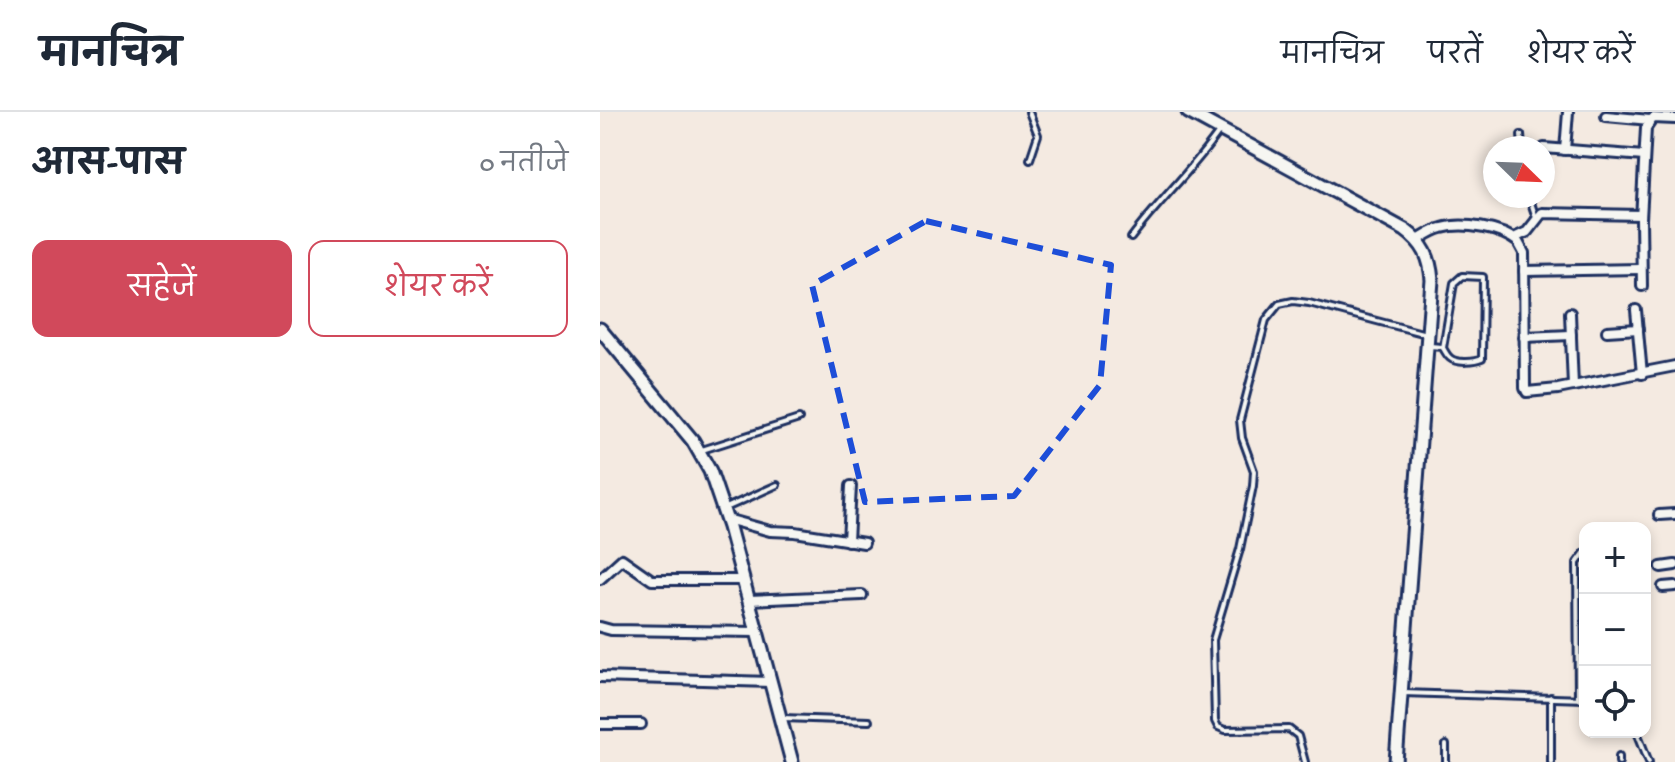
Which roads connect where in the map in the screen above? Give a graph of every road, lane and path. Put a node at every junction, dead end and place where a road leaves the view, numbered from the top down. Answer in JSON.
{"nodes":[{"id":1,"x":1029,"y":112,"type":"edge"},
{"id":2,"x":1188,"y":112,"type":"edge"},
{"id":3,"x":1568,"y":112,"type":"edge"},
{"id":4,"x":1606,"y":116,"type":"dead end"},
{"id":5,"x":1209,"y":117,"type":"edge"},
{"id":6,"x":1653,"y":117,"type":"edge"},
{"id":7,"x":1675,"y":119,"type":"edge"},
{"id":8,"x":1220,"y":130,"type":"junction"},
{"id":9,"x":1555,"y":149,"type":"edge"},
{"id":10,"x":1565,"y":150,"type":"junction"},
{"id":11,"x":1644,"y":156,"type":"junction"},
{"id":12,"x":1030,"y":159,"type":"dead end"},
{"id":13,"x":1533,"y":208,"type":"edge"},
{"id":14,"x":1641,"y":215,"type":"junction"},
{"id":15,"x":1536,"y":218,"type":"junction"},
{"id":16,"x":1131,"y":238,"type":"dead end"},
{"id":17,"x":1514,"y":238,"type":"junction"},
{"id":18,"x":1418,"y":240,"type":"junction"},
{"id":19,"x":1641,"y":269,"type":"junction"},
{"id":20,"x":1524,"y":271,"type":"junction"},
{"id":21,"x":1642,"y":286,"type":"dead end"},
{"id":22,"x":1636,"y":310,"type":"dead end"},
{"id":23,"x":1570,"y":313,"type":"dead end"},
{"id":24,"x":600,"y":329,"type":"edge"},
{"id":25,"x":1638,"y":329,"type":"junction"},
{"id":26,"x":1607,"y":331,"type":"dead end"},
{"id":27,"x":1571,"y":335,"type":"junction"},
{"id":28,"x":1524,"y":337,"type":"junction"},
{"id":29,"x":1428,"y":340,"type":"junction"},
{"id":30,"x":1443,"y":348,"type":"junction"},
{"id":31,"x":1675,"y":366,"type":"edge"},
{"id":32,"x":1642,"y":374,"type":"junction"},
{"id":33,"x":1573,"y":386,"type":"junction"},
{"id":34,"x":799,"y":419,"type":"dead end"},
{"id":35,"x":699,"y":451,"type":"junction"},
{"id":36,"x":777,"y":485,"type":"dead end"},
{"id":37,"x":851,"y":486,"type":"dead end"},
{"id":38,"x":725,"y":514,"type":"junction"},
{"id":39,"x":1675,"y":514,"type":"edge"},
{"id":40,"x":1659,"y":515,"type":"dead end"},
{"id":41,"x":848,"y":541,"type":"junction"},
{"id":42,"x":864,"y":543,"type":"dead end"},
{"id":43,"x":1579,"y":560,"type":"edge"},
{"id":44,"x":1675,"y":565,"type":"edge"},
{"id":45,"x":1661,"y":567,"type":"dead end"},
{"id":46,"x":600,"y":579,"type":"edge"},
{"id":47,"x":736,"y":580,"type":"junction"},
{"id":48,"x":1675,"y":586,"type":"edge"},
{"id":49,"x":1663,"y":587,"type":"dead end"},
{"id":50,"x":862,"y":595,"type":"dead end"},
{"id":51,"x":749,"y":600,"type":"junction"},
{"id":52,"x":1577,"y":603,"type":"joint"},
{"id":53,"x":600,"y":627,"type":"edge"},
{"id":54,"x":749,"y":632,"type":"junction"},
{"id":55,"x":1577,"y":665,"type":"joint"},
{"id":56,"x":600,"y":677,"type":"edge"},
{"id":57,"x":771,"y":682,"type":"junction"},
{"id":58,"x":1400,"y":693,"type":"junction"},
{"id":59,"x":1551,"y":697,"type":"junction"},
{"id":60,"x":1578,"y":698,"type":"joint"},
{"id":61,"x":781,"y":718,"type":"junction"},
{"id":62,"x":869,"y":721,"type":"dead end"},
{"id":63,"x":600,"y":724,"type":"edge"},
{"id":64,"x":641,"y":724,"type":"dead end"},
{"id":65,"x":1639,"y":738,"type":"edge"},
{"id":66,"x":1446,"y":745,"type":"dead end"},
{"id":67,"x":792,"y":762,"type":"edge"},
{"id":68,"x":1305,"y":762,"type":"edge"},
{"id":69,"x":1396,"y":762,"type":"edge"},
{"id":70,"x":1446,"y":762,"type":"edge"},
{"id":71,"x":1551,"y":762,"type":"edge"},
{"id":72,"x":1649,"y":762,"type":"edge"}],
"edges":[{"from":1,"to":12,"type":"lane"},
{"from":2,"to":5,"type":"street"},
{"from":3,"to":10,"type":"street"},
{"from":4,"to":6,"type":"street"},
{"from":5,"to":8,"type":"street"},
{"from":6,"to":7,"type":"street"},
{"from":6,"to":11,"type":"street"},
{"from":8,"to":16,"type":"lane"},
{"from":8,"to":18,"type":"street"},
{"from":9,"to":10,"type":"street"},
{"from":10,"to":11,"type":"street"},
{"from":11,"to":14,"type":"street"},
{"from":13,"to":15,"type":"lane"},
{"from":14,"to":15,"type":"street"},
{"from":14,"to":19,"type":"street"},
{"from":15,"to":17,"type":"street"},
{"from":17,"to":18,"type":"street"},
{"from":17,"to":20,"type":"street"},
{"from":18,"to":29,"type":"street"},
{"from":19,"to":20,"type":"street"},
{"from":19,"to":21,"type":"street"},
{"from":20,"to":28,"type":"street"},
{"from":22,"to":25,"type":"street"},
{"from":23,"to":27,"type":"street"},
{"from":24,"to":35,"type":"street"},
{"from":25,"to":26,"type":"street"},
{"from":25,"to":32,"type":"street"},
{"from":27,"to":28,"type":"street"},
{"from":27,"to":33,"type":"street"},
{"from":28,"to":33,"type":"street"},
{"from":29,"to":30,"type":"lane"},
{"from":29,"to":58,"type":"street"},
{"from":29,"to":68,"type":"lane"},
{"from":30,"to":30,"type":"lane"},
{"from":31,"to":32,"type":"street"},
{"from":32,"to":33,"type":"street"},
{"from":34,"to":35,"type":"lane"},
{"from":35,"to":38,"type":"street"},
{"from":36,"to":38,"type":"lane"},
{"from":37,"to":41,"type":"street"},
{"from":38,"to":41,"type":"street"},
{"from":38,"to":47,"type":"street"},
{"from":39,"to":40,"type":"street"},
{"from":41,"to":42,"type":"street"},
{"from":43,"to":52,"type":"lane"},
{"from":44,"to":45,"type":"street"},
{"from":46,"to":47,"type":"street"},
{"from":47,"to":51,"type":"street"},
{"from":48,"to":49,"type":"street"},
{"from":50,"to":51,"type":"street"},
{"from":51,"to":54,"type":"street"},
{"from":52,"to":55,"type":"lane"},
{"from":53,"to":54,"type":"street"},
{"from":54,"to":57,"type":"street"},
{"from":55,"to":60,"type":"lane"},
{"from":56,"to":57,"type":"street"},
{"from":57,"to":61,"type":"street"},
{"from":58,"to":59,"type":"lane"},
{"from":58,"to":69,"type":"street"},
{"from":59,"to":60,"type":"lane"},
{"from":59,"to":71,"type":"lane"},
{"from":61,"to":62,"type":"lane"},
{"from":61,"to":67,"type":"street"},
{"from":63,"to":64,"type":"street"},
{"from":65,"to":72,"type":"lane"},
{"from":66,"to":70,"type":"lane"}]}
